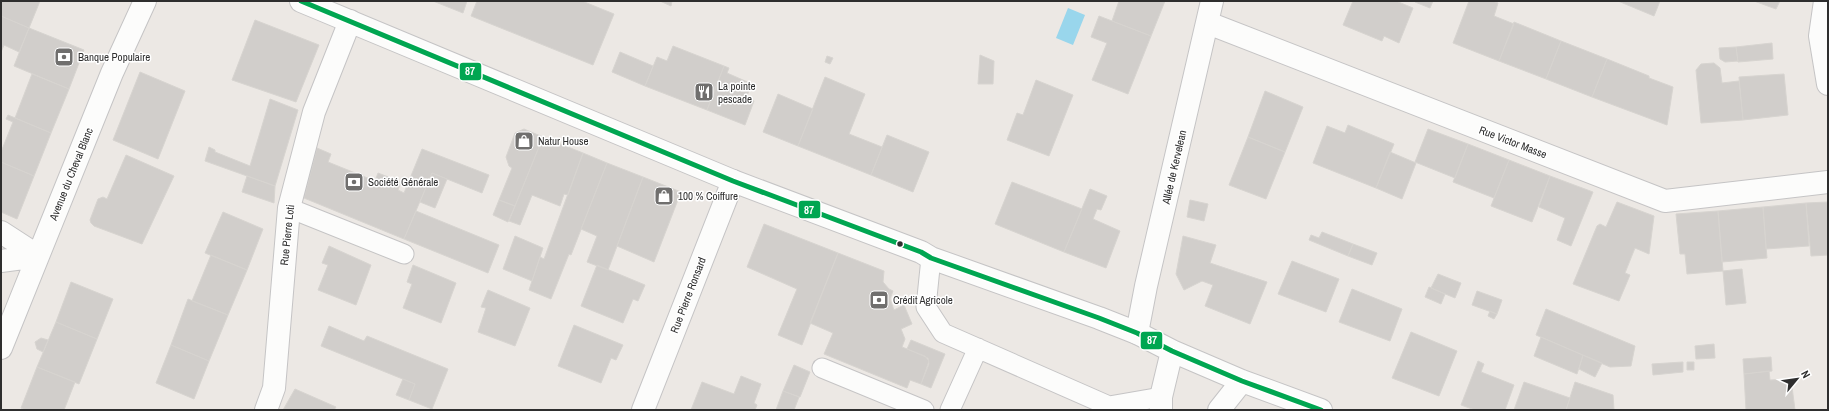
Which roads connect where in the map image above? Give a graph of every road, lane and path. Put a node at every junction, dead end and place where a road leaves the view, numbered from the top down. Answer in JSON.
{"nodes":[{"id":1,"x":145,"y":1,"type":"edge"},
{"id":2,"x":301,"y":1,"type":"edge"},
{"id":3,"x":1212,"y":1,"type":"edge"},
{"id":4,"x":1824,"y":1,"type":"edge"},
{"id":5,"x":350,"y":21,"type":"junction"},
{"id":6,"x":1208,"y":23,"type":"junction"},
{"id":7,"x":1828,"y":84,"type":"edge"},
{"id":8,"x":733,"y":181,"type":"junction"},
{"id":9,"x":1828,"y":182,"type":"edge"},
{"id":10,"x":288,"y":208,"type":"junction"},
{"id":11,"x":1,"y":232,"type":"edge"},
{"id":12,"x":404,"y":254,"type":"dead end"},
{"id":13,"x":38,"y":256,"type":"junction"},
{"id":14,"x":931,"y":258,"type":"junction"},
{"id":15,"x":1,"y":261,"type":"edge"},
{"id":16,"x":1137,"y":333,"type":"junction"},
{"id":17,"x":1,"y":348,"type":"edge"},
{"id":18,"x":978,"y":348,"type":"junction"},
{"id":19,"x":1172,"y":351,"type":"junction"},
{"id":20,"x":822,"y":368,"type":"dead end"},
{"id":21,"x":1242,"y":381,"type":"junction"},
{"id":22,"x":1161,"y":403,"type":"edge"},
{"id":23,"x":266,"y":410,"type":"edge"},
{"id":24,"x":643,"y":410,"type":"edge"},
{"id":25,"x":924,"y":410,"type":"edge"},
{"id":26,"x":950,"y":410,"type":"edge"},
{"id":27,"x":1219,"y":410,"type":"edge"},
{"id":28,"x":1321,"y":410,"type":"edge"}],
"edges":[{"from":1,"to":13,"type":"street","name":"Avenue du Cheval Blanc"},
{"from":2,"to":5,"type":"street"},
{"from":3,"to":6,"type":"street","name":"Allée de Kervelean"},
{"from":4,"to":7,"type":"street"},
{"from":5,"to":8,"type":"street"},
{"from":5,"to":10,"type":"street","name":"Rue Pierre Loti"},
{"from":6,"to":9,"type":"street","name":"Rue Victor Masse"},
{"from":6,"to":16,"type":"street","name":"Allée de Kervelean"},
{"from":8,"to":14,"type":"street"},
{"from":8,"to":24,"type":"street","name":"Rue Pierre Ronsard"},
{"from":10,"to":12,"type":"lane"},
{"from":10,"to":23,"type":"street","name":"Rue Pierre Loti"},
{"from":11,"to":13,"type":"street"},
{"from":13,"to":15,"type":"street"},
{"from":13,"to":17,"type":"street","name":"Avenue du Cheval Blanc"},
{"from":14,"to":16,"type":"street"},
{"from":14,"to":18,"type":"lane"},
{"from":16,"to":19,"type":"street"},
{"from":18,"to":22,"type":"lane"},
{"from":18,"to":26,"type":"lane"},
{"from":19,"to":21,"type":"street"},
{"from":19,"to":22,"type":"street"},
{"from":20,"to":25,"type":"lane"},
{"from":21,"to":27,"type":"street"},
{"from":21,"to":28,"type":"street"}]}
